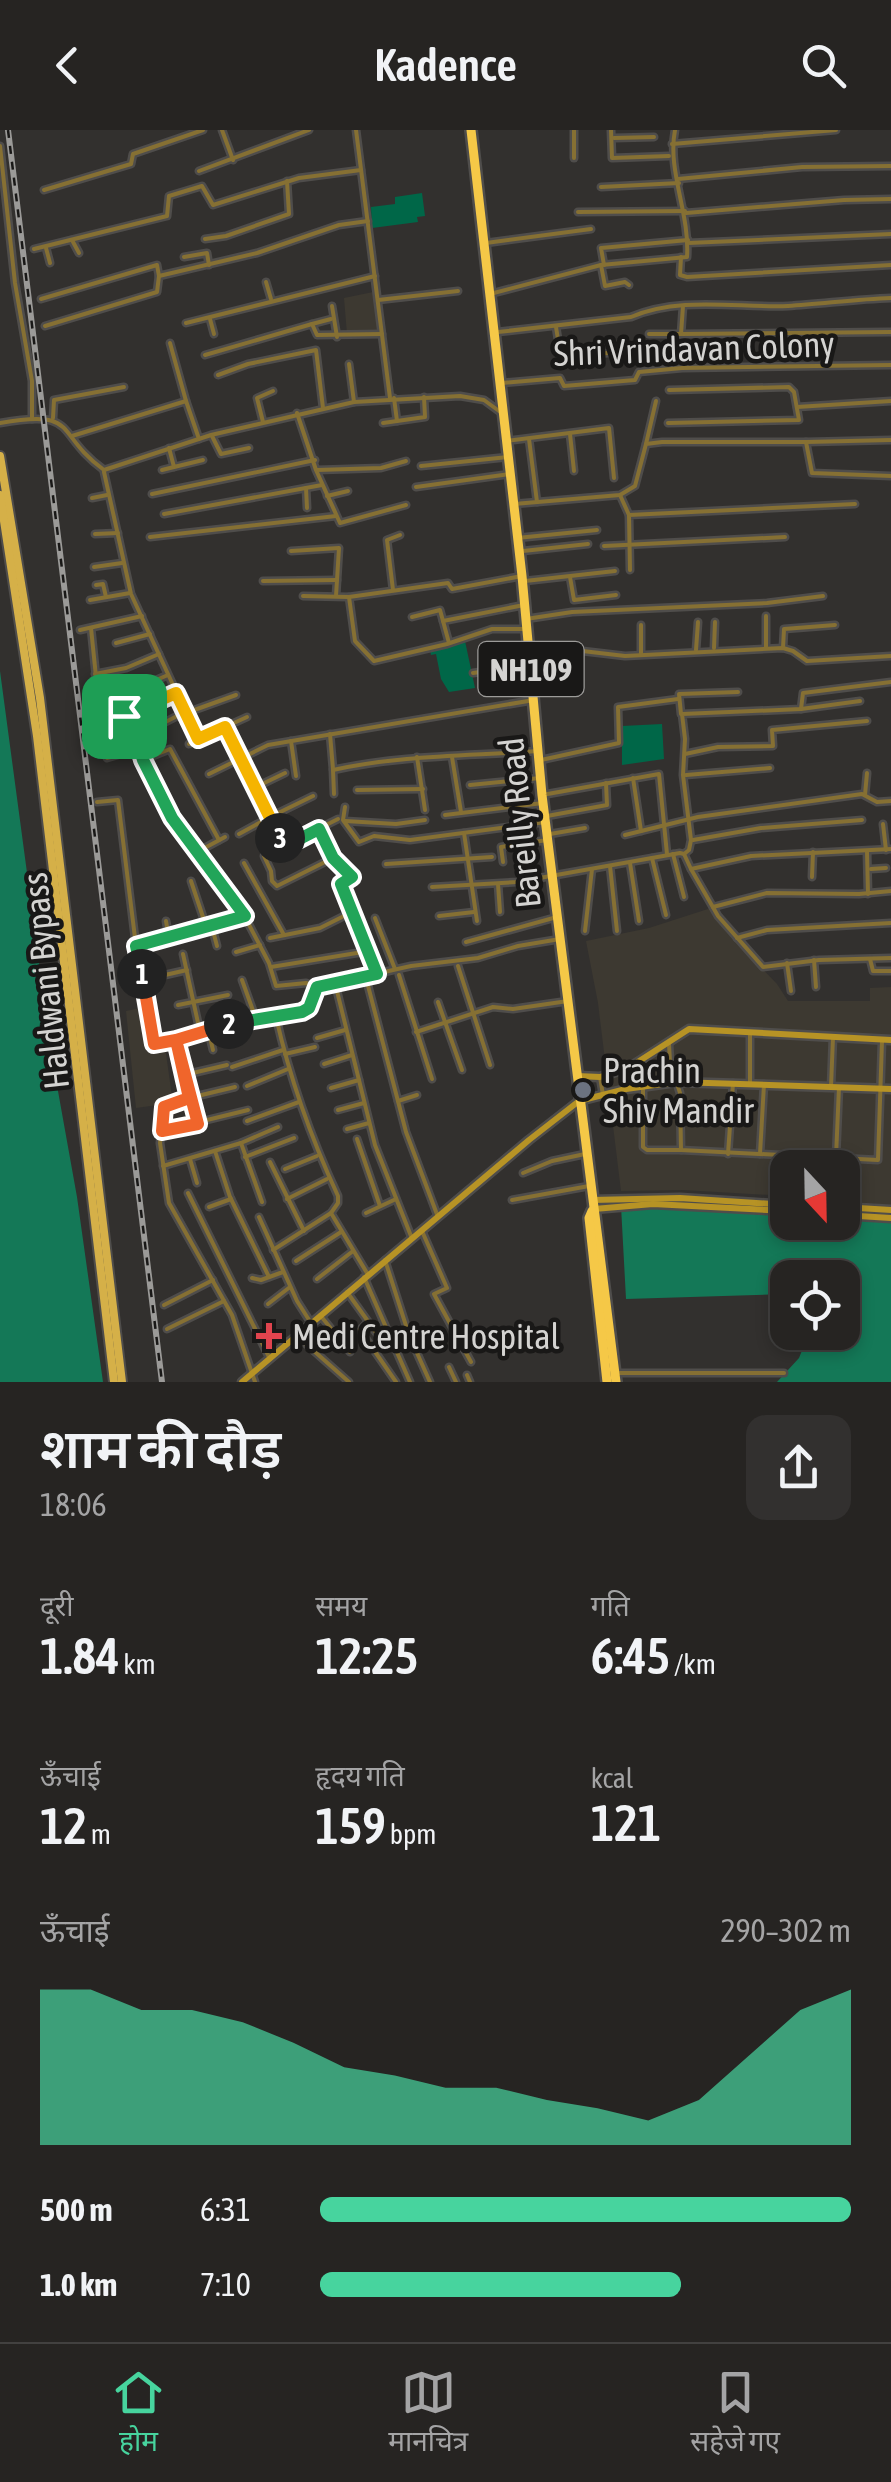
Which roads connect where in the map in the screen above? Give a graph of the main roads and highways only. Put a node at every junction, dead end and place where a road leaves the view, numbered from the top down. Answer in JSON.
{"nodes":[{"id":1,"x":471,"y":130,"type":"edge"},
{"id":2,"x":0,"y":456,"type":"edge"},
{"id":3,"x":0,"y":495,"type":"edge"},
{"id":4,"x":90,"y":1163,"type":"junction"},
{"id":5,"x":613,"y":1379,"type":"edge"},
{"id":6,"x":114,"y":1382,"type":"edge"},
{"id":7,"x":122,"y":1382,"type":"edge"}],
"edges":[{"from":1,"to":5,"type":"highway","name":"Bareilly Road","number":"NH109"},
{"from":2,"to":4,"type":"main road","name":"Haldwani Bypass"},
{"from":3,"to":4,"type":"main road","name":"Haldwani Bypass"},
{"from":4,"to":6,"type":"main road","name":"Haldwani Bypass"},
{"from":4,"to":7,"type":"main road","name":"Haldwani Bypass"}]}
